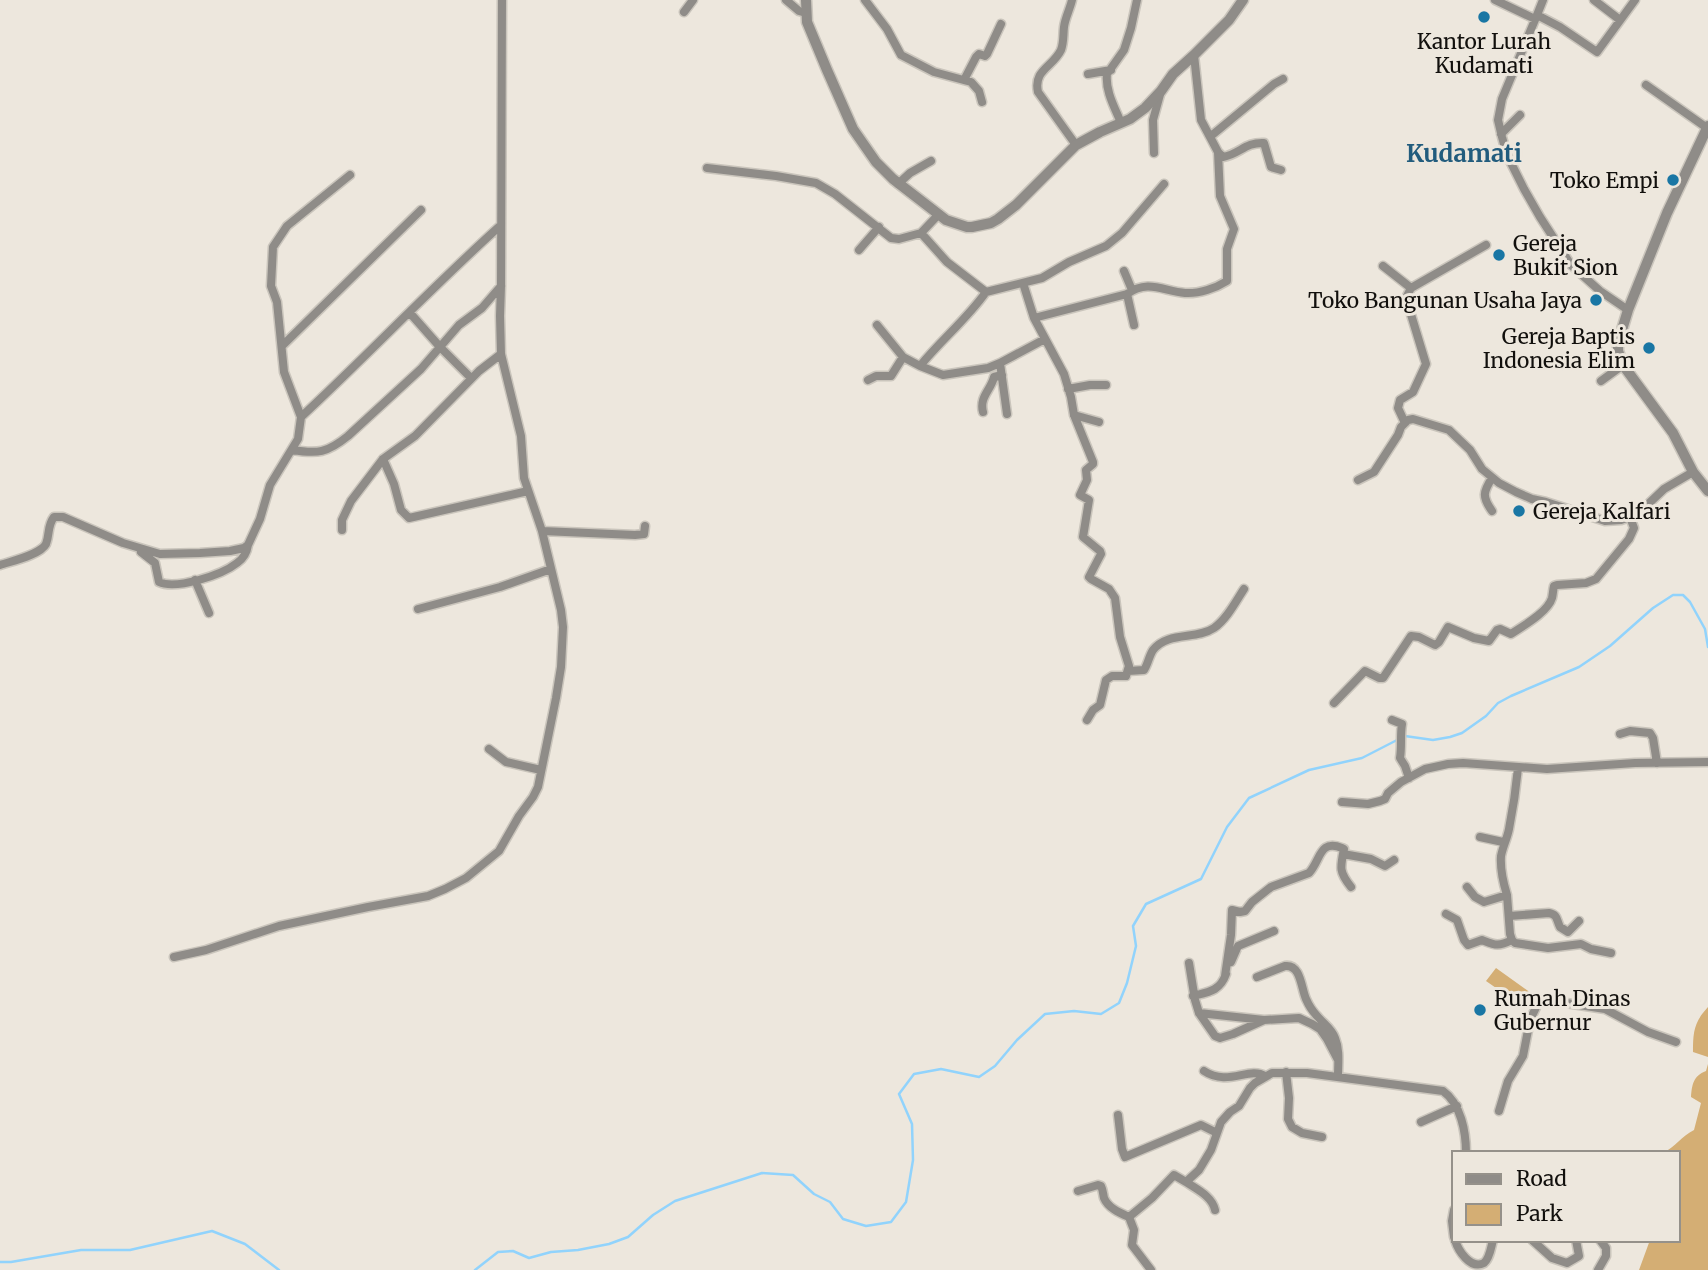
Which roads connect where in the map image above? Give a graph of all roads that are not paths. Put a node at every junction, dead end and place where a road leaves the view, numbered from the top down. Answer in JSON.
{"nodes":[{"id":1,"x":502,"y":0,"type":"edge"},
{"id":2,"x":693,"y":0,"type":"edge"},
{"id":3,"x":786,"y":0,"type":"edge"},
{"id":4,"x":806,"y":0,"type":"edge"},
{"id":5,"x":865,"y":0,"type":"edge"},
{"id":6,"x":1072,"y":0,"type":"edge"},
{"id":7,"x":1137,"y":0,"type":"edge"},
{"id":8,"x":1243,"y":0,"type":"edge"},
{"id":9,"x":1495,"y":0,"type":"edge"},
{"id":10,"x":1543,"y":0,"type":"edge"},
{"id":11,"x":1594,"y":0,"type":"edge"},
{"id":12,"x":1635,"y":0,"type":"edge"},
{"id":13,"x":684,"y":12,"type":"dead end"},
{"id":14,"x":806,"y":13,"type":"junction"},
{"id":15,"x":1536,"y":17,"type":"junction"},
{"id":16,"x":1620,"y":20,"type":"junction"},
{"id":17,"x":1001,"y":24,"type":"dead end"},
{"id":18,"x":1194,"y":55,"type":"junction"},
{"id":19,"x":1111,"y":69,"type":"junction"},
{"id":20,"x":1088,"y":74,"type":"dead end"},
{"id":21,"x":1283,"y":79,"type":"dead end"},
{"id":22,"x":964,"y":80,"type":"junction"},
{"id":23,"x":1646,"y":85,"type":"dead end"},
{"id":24,"x":1161,"y":91,"type":"junction"},
{"id":25,"x":982,"y":102,"type":"dead end"},
{"id":26,"x":1520,"y":115,"type":"dead end"},
{"id":27,"x":1121,"y":123,"type":"junction"},
{"id":28,"x":1707,"y":127,"type":"edge"},
{"id":29,"x":1501,"y":134,"type":"junction"},
{"id":30,"x":1211,"y":136,"type":"junction"},
{"id":31,"x":1076,"y":145,"type":"junction"},
{"id":32,"x":1217,"y":152,"type":"junction"},
{"id":33,"x":1154,"y":153,"type":"dead end"},
{"id":34,"x":932,"y":161,"type":"dead end"},
{"id":35,"x":707,"y":168,"type":"dead end"},
{"id":36,"x":1281,"y":170,"type":"dead end"},
{"id":37,"x":350,"y":175,"type":"dead end"},
{"id":38,"x":898,"y":184,"type":"junction"},
{"id":39,"x":1164,"y":184,"type":"dead end"},
{"id":40,"x":421,"y":210,"type":"dead end"},
{"id":41,"x":939,"y":214,"type":"junction"},
{"id":42,"x":501,"y":225,"type":"junction"},
{"id":43,"x":879,"y":228,"type":"junction"},
{"id":44,"x":921,"y":233,"type":"junction"},
{"id":45,"x":1486,"y":245,"type":"dead end"},
{"id":46,"x":859,"y":250,"type":"dead end"},
{"id":47,"x":1383,"y":266,"type":"dead end"},
{"id":48,"x":1124,"y":271,"type":"dead end"},
{"id":49,"x":1023,"y":283,"type":"junction"},
{"id":50,"x":501,"y":286,"type":"junction"},
{"id":51,"x":1411,"y":288,"type":"junction"},
{"id":52,"x":986,"y":292,"type":"junction"},
{"id":53,"x":1130,"y":292,"type":"junction"},
{"id":54,"x":1628,"y":310,"type":"junction"},
{"id":55,"x":410,"y":313,"type":"junction"},
{"id":56,"x":1034,"y":318,"type":"junction"},
{"id":57,"x":1134,"y":325,"type":"dead end"},
{"id":58,"x":877,"y":326,"type":"dead end"},
{"id":59,"x":1045,"y":339,"type":"junction"},
{"id":60,"x":282,"y":346,"type":"junction"},
{"id":61,"x":440,"y":347,"type":"junction"},
{"id":62,"x":501,"y":354,"type":"junction"},
{"id":63,"x":903,"y":357,"type":"junction"},
{"id":64,"x":1000,"y":363,"type":"junction"},
{"id":65,"x":1623,"y":365,"type":"junction"},
{"id":66,"x":920,"y":366,"type":"junction"},
{"id":67,"x":1002,"y":375,"type":"junction"},
{"id":68,"x":471,"y":378,"type":"junction"},
{"id":69,"x":868,"y":380,"type":"dead end"},
{"id":70,"x":1601,"y":381,"type":"dead end"},
{"id":71,"x":1106,"y":386,"type":"dead end"},
{"id":72,"x":1068,"y":388,"type":"junction"},
{"id":73,"x":983,"y":412,"type":"dead end"},
{"id":74,"x":1007,"y":414,"type":"dead end"},
{"id":75,"x":1074,"y":415,"type":"junction"},
{"id":76,"x":301,"y":417,"type":"junction"},
{"id":77,"x":1099,"y":422,"type":"dead end"},
{"id":78,"x":1405,"y":423,"type":"junction"},
{"id":79,"x":292,"y":450,"type":"junction"},
{"id":80,"x":383,"y":459,"type":"junction"},
{"id":81,"x":1693,"y":472,"type":"junction"},
{"id":82,"x":1492,"y":478,"type":"junction"},
{"id":83,"x":1358,"y":480,"type":"dead end"},
{"id":84,"x":1706,"y":485,"type":"edge"},
{"id":85,"x":528,"y":491,"type":"junction"},
{"id":86,"x":1492,"y":511,"type":"dead end"},
{"id":87,"x":1630,"y":517,"type":"junction"},
{"id":88,"x":645,"y":526,"type":"dead end"},
{"id":89,"x":342,"y":530,"type":"dead end"},
{"id":90,"x":542,"y":531,"type":"junction"},
{"id":91,"x":248,"y":545,"type":"junction"},
{"id":92,"x":135,"y":547,"type":"junction"},
{"id":93,"x":0,"y":565,"type":"edge"},
{"id":94,"x":551,"y":569,"type":"junction"},
{"id":95,"x":195,"y":580,"type":"junction"},
{"id":96,"x":1244,"y":589,"type":"dead end"},
{"id":97,"x":418,"y":609,"type":"dead end"},
{"id":98,"x":209,"y":613,"type":"dead end"},
{"id":99,"x":1128,"y":671,"type":"junction"},
{"id":100,"x":1334,"y":703,"type":"dead end"},
{"id":101,"x":1087,"y":720,"type":"dead end"},
{"id":102,"x":1392,"y":720,"type":"dead end"},
{"id":103,"x":1620,"y":734,"type":"dead end"},
{"id":104,"x":489,"y":749,"type":"dead end"},
{"id":105,"x":1708,"y":762,"type":"edge"},
{"id":106,"x":1657,"y":763,"type":"junction"},
{"id":107,"x":1518,"y":768,"type":"junction"},
{"id":108,"x":541,"y":770,"type":"junction"},
{"id":109,"x":1409,"y":778,"type":"junction"},
{"id":110,"x":1342,"y":802,"type":"dead end"},
{"id":111,"x":1480,"y":837,"type":"dead end"},
{"id":112,"x":1503,"y":842,"type":"junction"},
{"id":113,"x":1343,"y":854,"type":"junction"},
{"id":114,"x":1394,"y":860,"type":"dead end"},
{"id":115,"x":1351,"y":887,"type":"dead end"},
{"id":116,"x":1467,"y":887,"type":"dead end"},
{"id":117,"x":1507,"y":895,"type":"junction"},
{"id":118,"x":1446,"y":914,"type":"dead end"},
{"id":119,"x":1509,"y":916,"type":"junction"},
{"id":120,"x":1579,"y":921,"type":"dead end"},
{"id":121,"x":1274,"y":931,"type":"dead end"},
{"id":122,"x":1512,"y":940,"type":"junction"},
{"id":123,"x":1611,"y":953,"type":"dead end"},
{"id":124,"x":174,"y":957,"type":"dead end"},
{"id":125,"x":1189,"y":963,"type":"dead end"},
{"id":126,"x":1225,"y":976,"type":"junction"},
{"id":127,"x":1257,"y":977,"type":"dead end"},
{"id":128,"x":1194,"y":996,"type":"junction"},
{"id":129,"x":1199,"y":1013,"type":"junction"},
{"id":130,"x":1264,"y":1020,"type":"junction"},
{"id":131,"x":1676,"y":1042,"type":"dead end"},
{"id":132,"x":1338,"y":1059,"type":"junction"},
{"id":133,"x":1204,"y":1071,"type":"dead end"},
{"id":134,"x":1286,"y":1072,"type":"junction"},
{"id":135,"x":1265,"y":1076,"type":"junction"},
{"id":136,"x":1338,"y":1076,"type":"junction"},
{"id":137,"x":1457,"y":1106,"type":"junction"},
{"id":138,"x":1499,"y":1111,"type":"dead end"},
{"id":139,"x":1118,"y":1115,"type":"dead end"},
{"id":140,"x":1421,"y":1122,"type":"dead end"},
{"id":141,"x":1217,"y":1133,"type":"junction"},
{"id":142,"x":1322,"y":1137,"type":"dead end"},
{"id":143,"x":1466,"y":1151,"type":"edge"},
{"id":144,"x":1186,"y":1182,"type":"junction"},
{"id":145,"x":1078,"y":1191,"type":"dead end"},
{"id":146,"x":1214,"y":1210,"type":"dead end"},
{"id":147,"x":1129,"y":1217,"type":"junction"},
{"id":148,"x":1456,"y":1242,"type":"edge"},
{"id":149,"x":1492,"y":1242,"type":"edge"},
{"id":150,"x":1534,"y":1242,"type":"edge"},
{"id":151,"x":1577,"y":1242,"type":"edge"},
{"id":152,"x":1602,"y":1242,"type":"edge"},
{"id":153,"x":1151,"y":1270,"type":"edge"},
{"id":154,"x":1598,"y":1270,"type":"edge"}],
"edges":[{"from":1,"to":42,"type":"street"},
{"from":2,"to":13,"type":"street"},
{"from":3,"to":14,"type":"street"},
{"from":4,"to":14,"type":"street"},
{"from":5,"to":22,"type":"street"},
{"from":6,"to":31,"type":"street"},
{"from":7,"to":19,"type":"street"},
{"from":8,"to":18,"type":"street"},
{"from":9,"to":15,"type":"street"},
{"from":10,"to":15,"type":"street"},
{"from":11,"to":16,"type":"street"},
{"from":12,"to":16,"type":"street"},
{"from":14,"to":38,"type":"street"},
{"from":15,"to":16,"type":"street"},
{"from":15,"to":29,"type":"street"},
{"from":17,"to":22,"type":"street"},
{"from":18,"to":24,"type":"street"},
{"from":18,"to":30,"type":"street"},
{"from":19,"to":20,"type":"street"},
{"from":19,"to":27,"type":"street"},
{"from":21,"to":30,"type":"street"},
{"from":22,"to":25,"type":"street"},
{"from":23,"to":28,"type":"street"},
{"from":24,"to":27,"type":"street"},
{"from":24,"to":33,"type":"street"},
{"from":26,"to":29,"type":"street"},
{"from":27,"to":31,"type":"street"},
{"from":28,"to":54,"type":"street"},
{"from":29,"to":54,"type":"street"},
{"from":30,"to":32,"type":"street"},
{"from":31,"to":41,"type":"street"},
{"from":32,"to":36,"type":"street"},
{"from":32,"to":53,"type":"street"},
{"from":34,"to":38,"type":"street"},
{"from":35,"to":43,"type":"street"},
{"from":37,"to":60,"type":"street"},
{"from":38,"to":41,"type":"street"},
{"from":39,"to":49,"type":"street"},
{"from":40,"to":60,"type":"street"},
{"from":41,"to":44,"type":"street"},
{"from":42,"to":50,"type":"street"},
{"from":42,"to":55,"type":"street"},
{"from":43,"to":44,"type":"street"},
{"from":43,"to":46,"type":"street"},
{"from":44,"to":52,"type":"street"},
{"from":45,"to":51,"type":"street"},
{"from":47,"to":51,"type":"street"},
{"from":48,"to":53,"type":"street"},
{"from":49,"to":52,"type":"street"},
{"from":49,"to":56,"type":"street"},
{"from":50,"to":61,"type":"street"},
{"from":50,"to":62,"type":"street"},
{"from":51,"to":78,"type":"street"},
{"from":52,"to":66,"type":"street"},
{"from":53,"to":56,"type":"street"},
{"from":53,"to":57,"type":"street"},
{"from":54,"to":65,"type":"street"},
{"from":55,"to":61,"type":"street"},
{"from":55,"to":76,"type":"street"},
{"from":56,"to":59,"type":"street"},
{"from":58,"to":63,"type":"street"},
{"from":59,"to":64,"type":"street"},
{"from":59,"to":72,"type":"street"},
{"from":60,"to":76,"type":"street"},
{"from":61,"to":68,"type":"street"},
{"from":61,"to":79,"type":"street"},
{"from":62,"to":68,"type":"street"},
{"from":62,"to":85,"type":"street"},
{"from":63,"to":66,"type":"street"},
{"from":63,"to":69,"type":"street"},
{"from":64,"to":66,"type":"street"},
{"from":64,"to":67,"type":"street"},
{"from":65,"to":70,"type":"street"},
{"from":65,"to":81,"type":"street"},
{"from":67,"to":73,"type":"street"},
{"from":67,"to":74,"type":"street"},
{"from":68,"to":80,"type":"street"},
{"from":71,"to":72,"type":"street"},
{"from":72,"to":75,"type":"street"},
{"from":75,"to":77,"type":"street"},
{"from":75,"to":99,"type":"street"},
{"from":76,"to":79,"type":"street"},
{"from":78,"to":82,"type":"street"},
{"from":78,"to":83,"type":"street"},
{"from":79,"to":91,"type":"street"},
{"from":80,"to":85,"type":"street"},
{"from":80,"to":89,"type":"street"},
{"from":81,"to":84,"type":"street"},
{"from":81,"to":87,"type":"street"},
{"from":82,"to":86,"type":"street"},
{"from":82,"to":87,"type":"street"},
{"from":85,"to":90,"type":"street"},
{"from":87,"to":100,"type":"street"},
{"from":88,"to":90,"type":"street"},
{"from":90,"to":94,"type":"street"},
{"from":91,"to":92,"type":"street"},
{"from":91,"to":95,"type":"street"},
{"from":92,"to":93,"type":"street"},
{"from":92,"to":95,"type":"street"},
{"from":94,"to":97,"type":"street"},
{"from":94,"to":108,"type":"street"},
{"from":95,"to":98,"type":"street"},
{"from":96,"to":99,"type":"street"},
{"from":99,"to":101,"type":"street"},
{"from":102,"to":109,"type":"street"},
{"from":103,"to":106,"type":"street"},
{"from":104,"to":108,"type":"street"},
{"from":105,"to":106,"type":"street"},
{"from":106,"to":107,"type":"street"},
{"from":107,"to":109,"type":"street"},
{"from":107,"to":112,"type":"street"},
{"from":108,"to":124,"type":"street"},
{"from":109,"to":110,"type":"street"},
{"from":111,"to":112,"type":"street"},
{"from":112,"to":117,"type":"street"},
{"from":113,"to":114,"type":"street"},
{"from":113,"to":115,"type":"street"},
{"from":113,"to":126,"type":"street"},
{"from":116,"to":117,"type":"street"},
{"from":117,"to":119,"type":"street"},
{"from":118,"to":122,"type":"street"},
{"from":119,"to":120,"type":"street"},
{"from":119,"to":122,"type":"street"},
{"from":121,"to":126,"type":"street"},
{"from":122,"to":123,"type":"street"},
{"from":125,"to":128,"type":"street"},
{"from":126,"to":128,"type":"street"},
{"from":127,"to":132,"type":"street"},
{"from":128,"to":129,"type":"street"},
{"from":129,"to":130,"type":"street"},
{"from":129,"to":130,"type":"street"},
{"from":130,"to":132,"type":"street"},
{"from":131,"to":138,"type":"street"},
{"from":132,"to":136,"type":"street"},
{"from":133,"to":135,"type":"street"},
{"from":134,"to":135,"type":"street"},
{"from":134,"to":136,"type":"street"},
{"from":134,"to":142,"type":"street"},
{"from":135,"to":141,"type":"street"},
{"from":136,"to":137,"type":"street"},
{"from":137,"to":140,"type":"street"},
{"from":137,"to":143,"type":"street"},
{"from":139,"to":141,"type":"street"},
{"from":141,"to":144,"type":"street"},
{"from":144,"to":146,"type":"street"},
{"from":144,"to":147,"type":"street"},
{"from":145,"to":147,"type":"street"},
{"from":147,"to":153,"type":"street"},
{"from":148,"to":149,"type":"street"},
{"from":150,"to":151,"type":"street"},
{"from":152,"to":154,"type":"street"}]}
